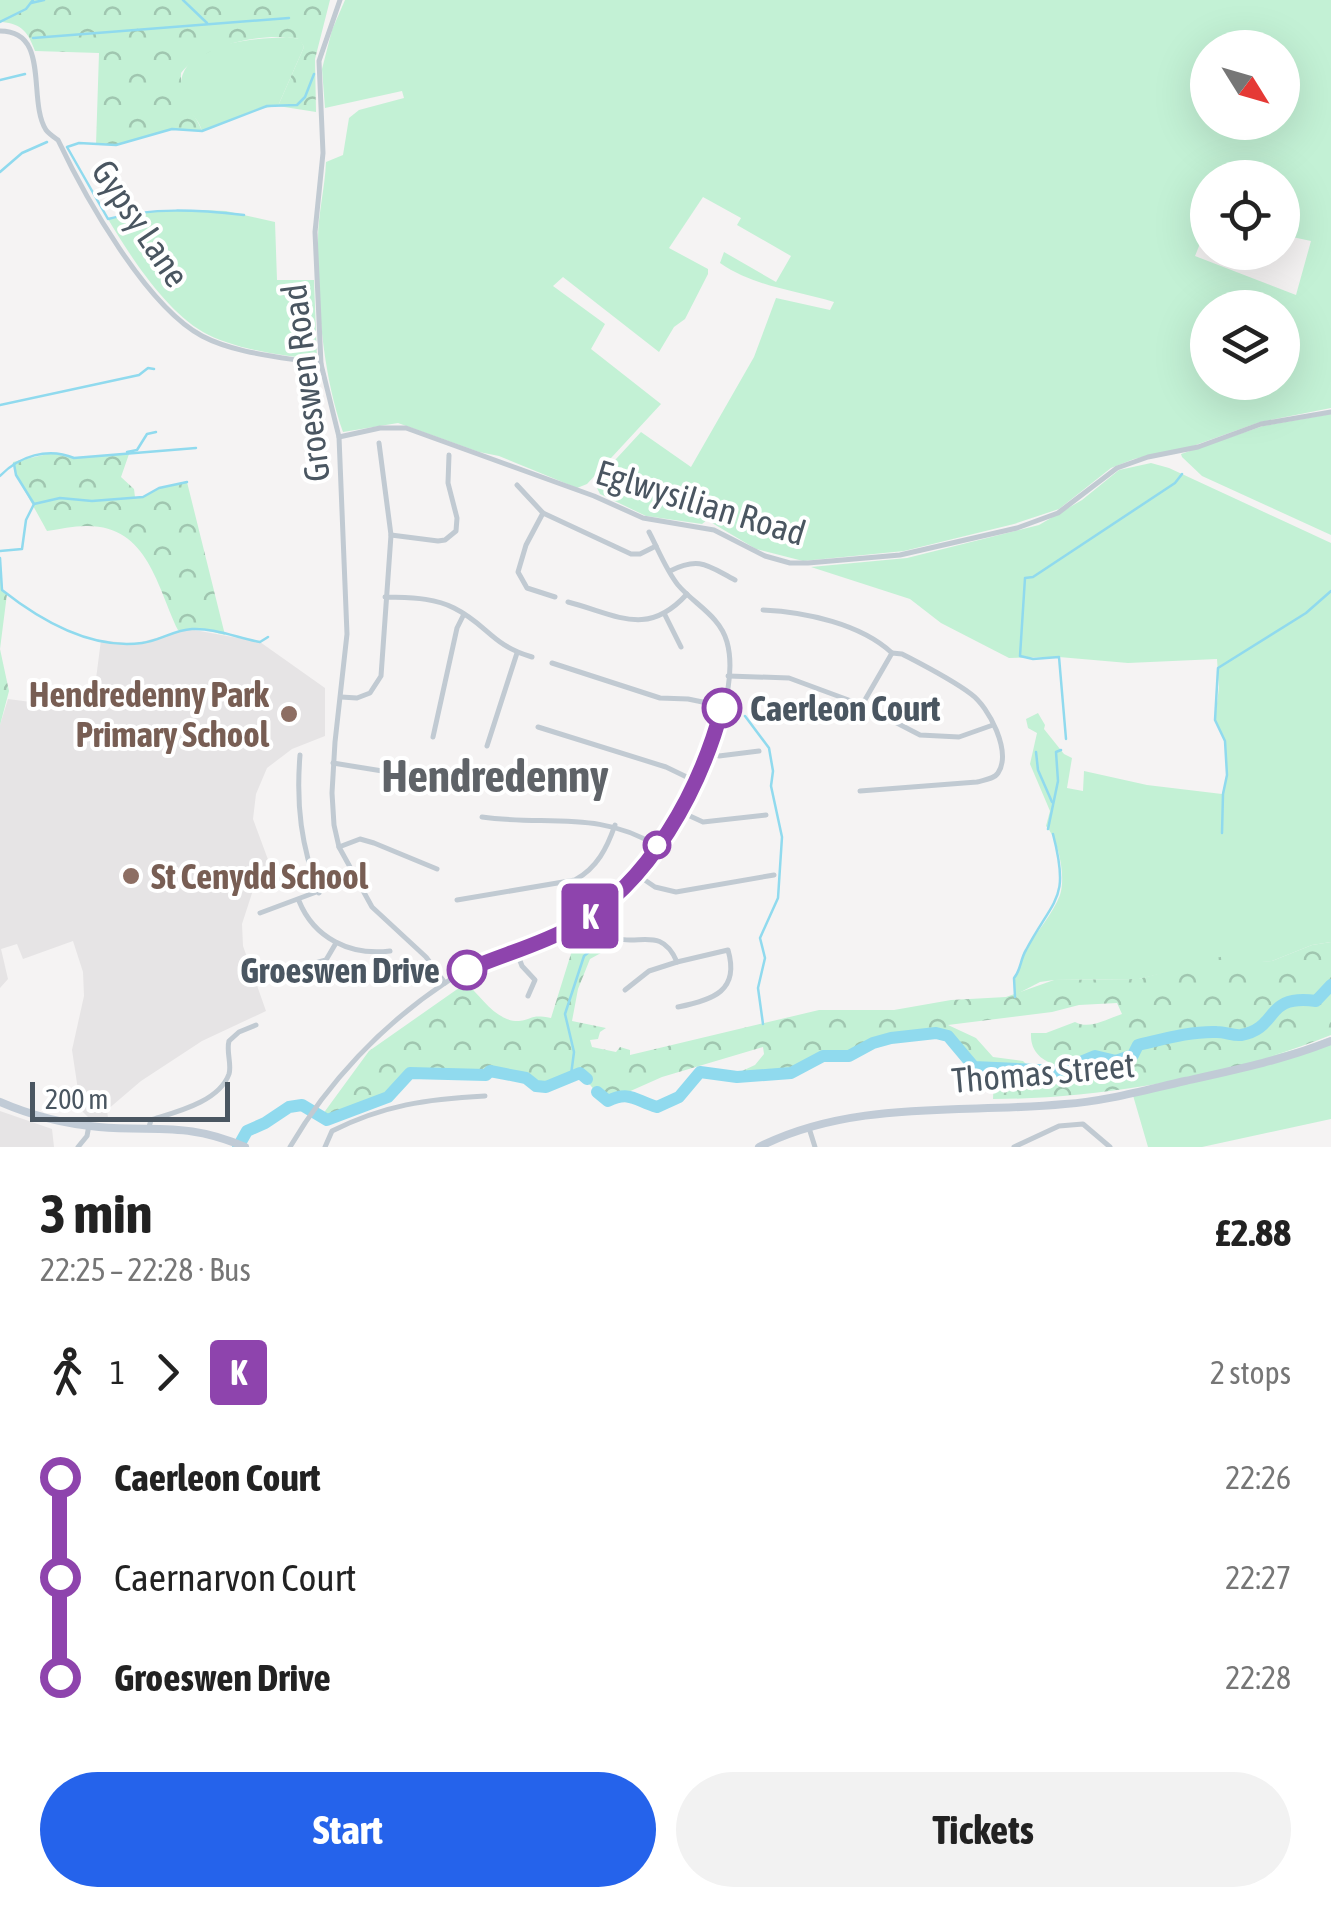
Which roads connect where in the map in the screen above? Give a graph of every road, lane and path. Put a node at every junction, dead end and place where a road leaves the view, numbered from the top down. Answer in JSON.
{"nodes":[{"id":1,"x":340,"y":0,"type":"edge"},
{"id":2,"x":0,"y":31,"type":"edge"},
{"id":3,"x":321,"y":364,"type":"junction"},
{"id":4,"x":1331,"y":412,"type":"edge"},
{"id":5,"x":339,"y":437,"type":"junction"},
{"id":6,"x":379,"y":443,"type":"dead end"},
{"id":7,"x":449,"y":455,"type":"dead end"},
{"id":8,"x":517,"y":485,"type":"dead end"},
{"id":9,"x":543,"y":513,"type":"junction"},
{"id":10,"x":650,"y":532,"type":"dead end"},
{"id":11,"x":391,"y":535,"type":"junction"},
{"id":12,"x":656,"y":546,"type":"junction"},
{"id":13,"x":669,"y":571,"type":"junction"},
{"id":14,"x":735,"y":580,"type":"dead end"},
{"id":15,"x":686,"y":594,"type":"junction"},
{"id":16,"x":385,"y":596,"type":"junction"},
{"id":17,"x":555,"y":597,"type":"dead end"},
{"id":18,"x":568,"y":602,"type":"dead end"},
{"id":19,"x":763,"y":610,"type":"dead end"},
{"id":20,"x":464,"y":614,"type":"junction"},
{"id":21,"x":666,"y":615,"type":"junction"},
{"id":22,"x":682,"y":647,"type":"dead end"},
{"id":23,"x":517,"y":653,"type":"junction"},
{"id":24,"x":892,"y":654,"type":"junction"},
{"id":25,"x":532,"y":657,"type":"dead end"},
{"id":26,"x":552,"y":663,"type":"dead end"},
{"id":27,"x":728,"y":676,"type":"junction"},
{"id":28,"x":342,"y":697,"type":"junction"},
{"id":29,"x":862,"y":705,"type":"junction"},
{"id":30,"x":722,"y":706,"type":"junction"},
{"id":31,"x":992,"y":725,"type":"junction"},
{"id":32,"x":538,"y":727,"type":"dead end"},
{"id":33,"x":433,"y":737,"type":"dead end"},
{"id":34,"x":487,"y":746,"type":"dead end"},
{"id":35,"x":759,"y":751,"type":"dead end"},
{"id":36,"x":708,"y":752,"type":"junction"},
{"id":37,"x":300,"y":755,"type":"dead end"},
{"id":38,"x":333,"y":763,"type":"junction"},
{"id":39,"x":695,"y":781,"type":"junction"},
{"id":40,"x":434,"y":791,"type":"dead end"},
{"id":41,"x":860,"y":791,"type":"dead end"},
{"id":42,"x":678,"y":811,"type":"junction"},
{"id":43,"x":766,"y":815,"type":"dead end"},
{"id":44,"x":482,"y":817,"type":"dead end"},
{"id":45,"x":614,"y":825,"type":"junction"},
{"id":46,"x":657,"y":846,"type":"junction"},
{"id":47,"x":339,"y":847,"type":"junction"},
{"id":48,"x":437,"y":868,"type":"dead end"},
{"id":49,"x":636,"y":874,"type":"junction"},
{"id":50,"x":774,"y":875,"type":"dead end"},
{"id":51,"x":354,"y":878,"type":"junction"},
{"id":52,"x":318,"y":893,"type":"junction"},
{"id":53,"x":458,"y":900,"type":"dead end"},
{"id":54,"x":299,"y":901,"type":"junction"},
{"id":55,"x":260,"y":913,"type":"dead end"},
{"id":56,"x":592,"y":915,"type":"junction"},
{"id":57,"x":336,"y":943,"type":"junction"},
{"id":58,"x":516,"y":950,"type":"junction"},
{"id":59,"x":390,"y":951,"type":"dead end"},
{"id":60,"x":678,"y":962,"type":"junction"},
{"id":61,"x":272,"y":975,"type":"dead end"},
{"id":62,"x":445,"y":984,"type":"junction"},
{"id":63,"x":624,"y":990,"type":"dead end"},
{"id":64,"x":528,"y":996,"type":"dead end"},
{"id":65,"x":678,"y":1007,"type":"dead end"},
{"id":66,"x":256,"y":1025,"type":"dead end"},
{"id":67,"x":1331,"y":1041,"type":"edge"},
{"id":68,"x":484,"y":1096,"type":"dead end"},
{"id":69,"x":0,"y":1102,"type":"edge"},
{"id":70,"x":89,"y":1126,"type":"junction"},
{"id":71,"x":150,"y":1127,"type":"junction"},
{"id":72,"x":810,"y":1128,"type":"junction"},
{"id":73,"x":78,"y":1147,"type":"edge"},
{"id":74,"x":245,"y":1147,"type":"edge"},
{"id":75,"x":290,"y":1147,"type":"edge"},
{"id":76,"x":325,"y":1147,"type":"edge"},
{"id":77,"x":758,"y":1147,"type":"edge"},
{"id":78,"x":815,"y":1147,"type":"edge"},
{"id":79,"x":1014,"y":1147,"type":"edge"},
{"id":80,"x":1110,"y":1147,"type":"edge"}],
"edges":[{"from":1,"to":3,"type":"street","name":"Groeswen Road"},
{"from":2,"to":3,"type":"street","name":"Gypsy Lane"},
{"from":3,"to":5,"type":"street","name":"Groeswen Road"},
{"from":4,"to":5,"type":"street","name":"Eglwysilian Road"},
{"from":5,"to":28,"type":"street","name":"Groeswen Road"},
{"from":6,"to":11,"type":"street"},
{"from":7,"to":11,"type":"street"},
{"from":8,"to":9,"type":"street"},
{"from":9,"to":12,"type":"street"},
{"from":9,"to":17,"type":"street"},
{"from":10,"to":12,"type":"street"},
{"from":11,"to":16,"type":"street"},
{"from":12,"to":13,"type":"street"},
{"from":13,"to":14,"type":"street"},
{"from":13,"to":15,"type":"street"},
{"from":15,"to":21,"type":"street"},
{"from":15,"to":27,"type":"street"},
{"from":16,"to":20,"type":"street"},
{"from":16,"to":28,"type":"street"},
{"from":18,"to":21,"type":"street"},
{"from":19,"to":24,"type":"street"},
{"from":20,"to":23,"type":"street"},
{"from":20,"to":33,"type":"street"},
{"from":21,"to":22,"type":"street"},
{"from":23,"to":25,"type":"street"},
{"from":23,"to":34,"type":"street"},
{"from":24,"to":29,"type":"street"},
{"from":24,"to":31,"type":"street"},
{"from":26,"to":30,"type":"street"},
{"from":27,"to":29,"type":"street"},
{"from":27,"to":30,"type":"street"},
{"from":28,"to":38,"type":"street","name":"Groeswen Road"},
{"from":29,"to":31,"type":"street"},
{"from":30,"to":36,"type":"street"},
{"from":31,"to":41,"type":"street"},
{"from":32,"to":39,"type":"street"},
{"from":35,"to":36,"type":"street"},
{"from":36,"to":39,"type":"street"},
{"from":37,"to":52,"type":"street"},
{"from":38,"to":40,"type":"street"},
{"from":38,"to":47,"type":"street"},
{"from":39,"to":42,"type":"street"},
{"from":42,"to":43,"type":"street"},
{"from":42,"to":46,"type":"street"},
{"from":44,"to":45,"type":"street"},
{"from":45,"to":46,"type":"street"},
{"from":45,"to":53,"type":"street"},
{"from":46,"to":49,"type":"street"},
{"from":47,"to":48,"type":"street"},
{"from":47,"to":51,"type":"street"},
{"from":49,"to":50,"type":"street"},
{"from":49,"to":56,"type":"street"},
{"from":51,"to":52,"type":"street"},
{"from":51,"to":62,"type":"street"},
{"from":52,"to":54,"type":"street"},
{"from":54,"to":55,"type":"street"},
{"from":54,"to":57,"type":"street"},
{"from":56,"to":58,"type":"street"},
{"from":56,"to":60,"type":"street"},
{"from":57,"to":59,"type":"street"},
{"from":57,"to":61,"type":"street"},
{"from":58,"to":62,"type":"street"},
{"from":58,"to":64,"type":"street"},
{"from":60,"to":63,"type":"street"},
{"from":60,"to":65,"type":"street"},
{"from":62,"to":75,"type":"street"},
{"from":66,"to":71,"type":"street"},
{"from":67,"to":72,"type":"main road","name":"Thomas Street"},
{"from":68,"to":76,"type":"street"},
{"from":69,"to":70,"type":"main road"},
{"from":70,"to":71,"type":"main road"},
{"from":70,"to":73,"type":"street"},
{"from":71,"to":74,"type":"main road"},
{"from":72,"to":77,"type":"main road","name":"Thomas Street"},
{"from":72,"to":78,"type":"street"},
{"from":79,"to":80,"type":"street"}]}
